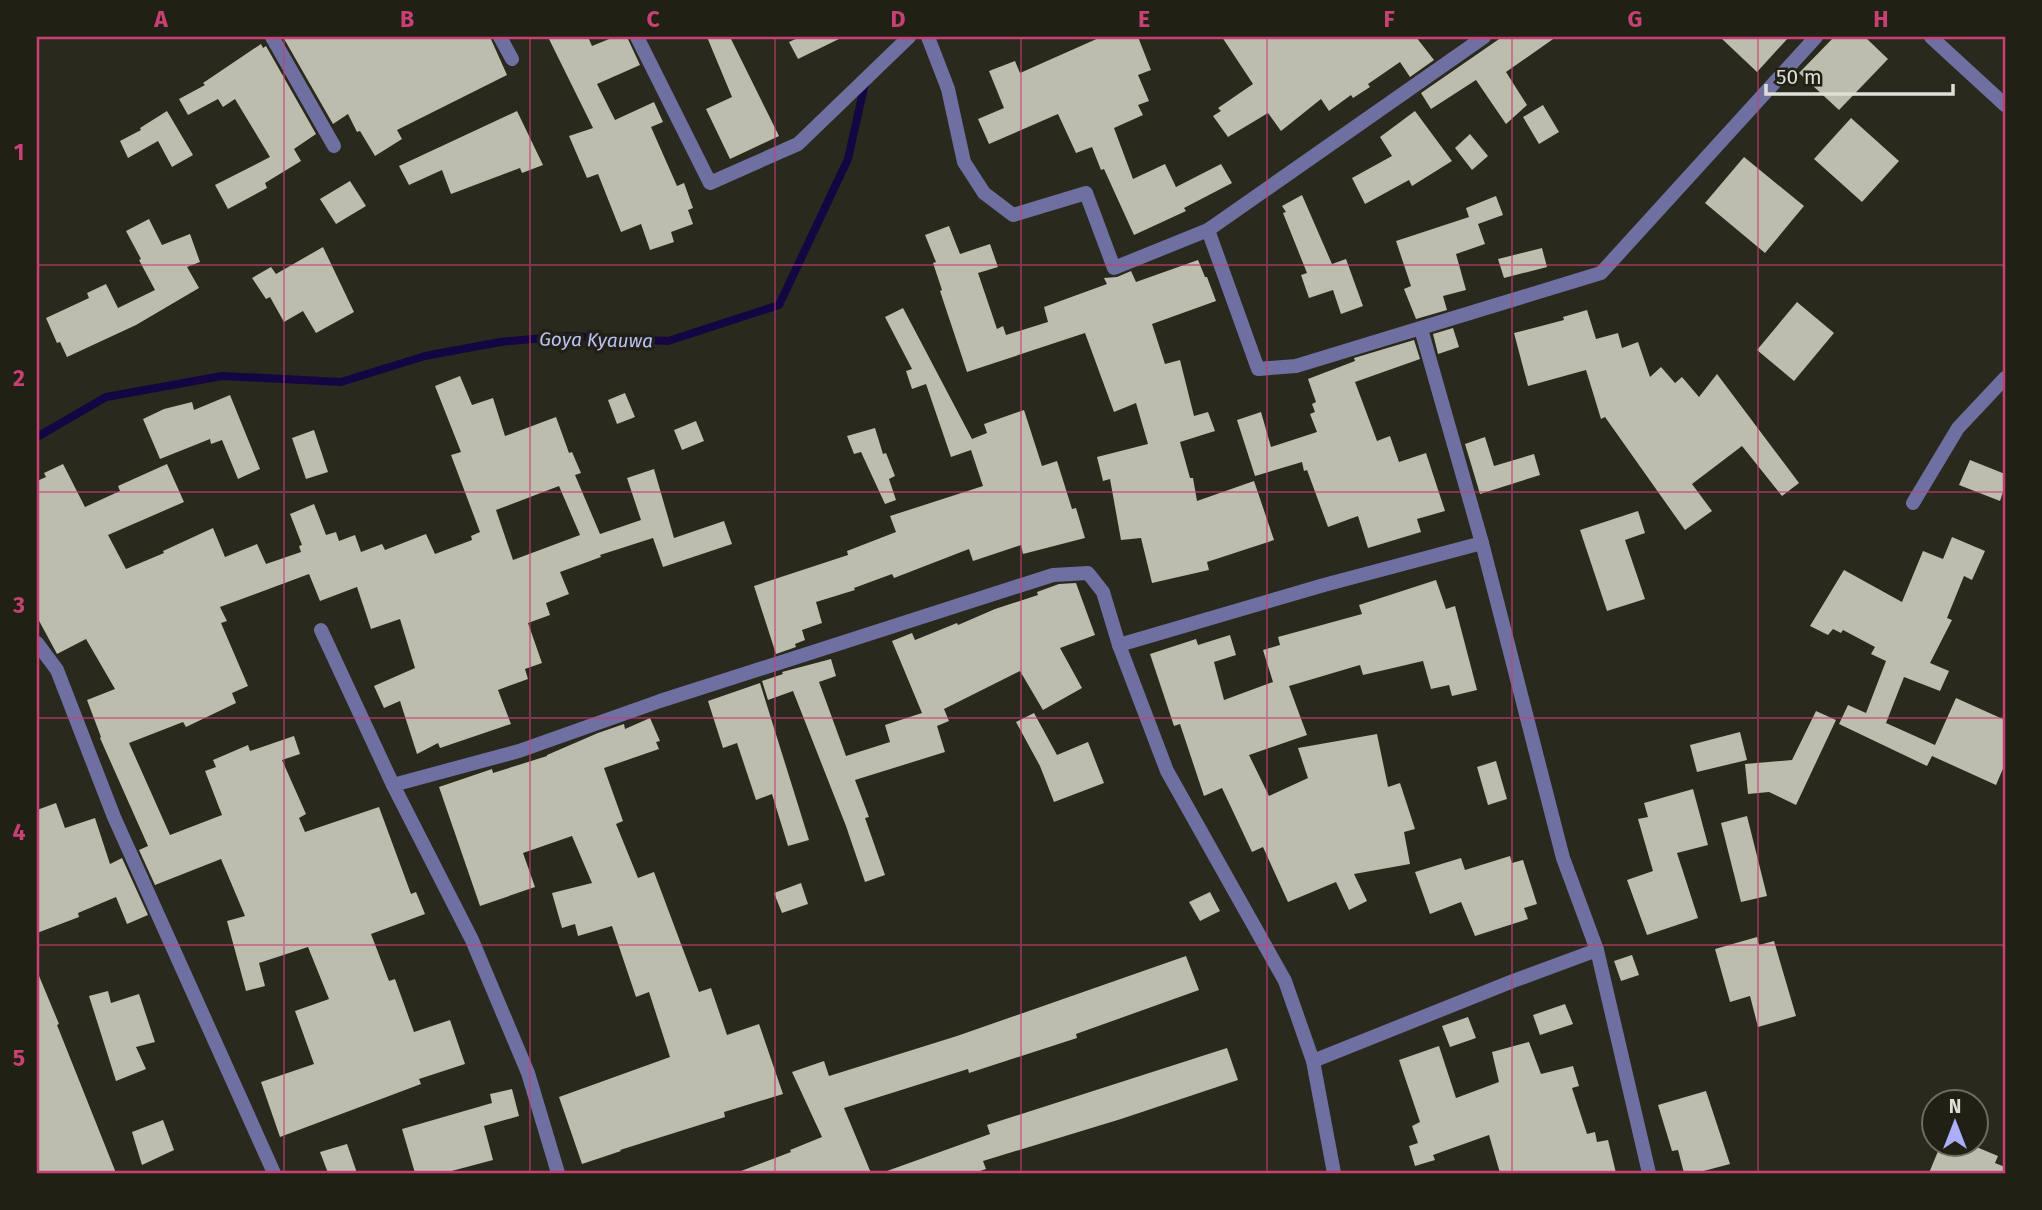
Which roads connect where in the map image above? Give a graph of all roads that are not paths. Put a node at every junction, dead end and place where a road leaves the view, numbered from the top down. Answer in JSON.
{"nodes":[{"id":1,"x":272,"y":37,"type":"edge"},
{"id":2,"x":500,"y":37,"type":"edge"},
{"id":3,"x":637,"y":37,"type":"edge"},
{"id":4,"x":909,"y":37,"type":"edge"},
{"id":5,"x":928,"y":37,"type":"edge"},
{"id":6,"x":1484,"y":37,"type":"edge"},
{"id":7,"x":1816,"y":37,"type":"edge"},
{"id":8,"x":1931,"y":37,"type":"edge"},
{"id":9,"x":512,"y":59,"type":"dead end"},
{"id":10,"x":2005,"y":106,"type":"edge"},
{"id":11,"x":334,"y":146,"type":"dead end"},
{"id":12,"x":1208,"y":230,"type":"junction"},
{"id":13,"x":1421,"y":328,"type":"junction"},
{"id":14,"x":2005,"y":378,"type":"edge"},
{"id":15,"x":1913,"y":503,"type":"dead end"},
{"id":16,"x":1482,"y":543,"type":"junction"},
{"id":17,"x":321,"y":630,"type":"dead end"},
{"id":18,"x":37,"y":643,"type":"edge"},
{"id":19,"x":1119,"y":645,"type":"junction"},
{"id":20,"x":393,"y":785,"type":"junction"},
{"id":21,"x":1597,"y":950,"type":"junction"},
{"id":22,"x":1313,"y":1061,"type":"junction"},
{"id":23,"x":274,"y":1173,"type":"edge"},
{"id":24,"x":558,"y":1173,"type":"edge"},
{"id":25,"x":1334,"y":1173,"type":"edge"},
{"id":26,"x":1649,"y":1173,"type":"edge"}],
"edges":[{"from":1,"to":11,"type":"street"},
{"from":2,"to":9,"type":"street"},
{"from":3,"to":4,"type":"street"},
{"from":5,"to":12,"type":"street"},
{"from":6,"to":12,"type":"street"},
{"from":7,"to":13,"type":"street"},
{"from":8,"to":10,"type":"street"},
{"from":12,"to":13,"type":"street"},
{"from":13,"to":16,"type":"street"},
{"from":14,"to":15,"type":"street"},
{"from":16,"to":19,"type":"street"},
{"from":16,"to":21,"type":"street"},
{"from":17,"to":20,"type":"street"},
{"from":18,"to":23,"type":"street"},
{"from":19,"to":20,"type":"street"},
{"from":19,"to":22,"type":"street"},
{"from":20,"to":24,"type":"street"},
{"from":21,"to":22,"type":"street"},
{"from":21,"to":26,"type":"street"},
{"from":22,"to":25,"type":"street"}]}
